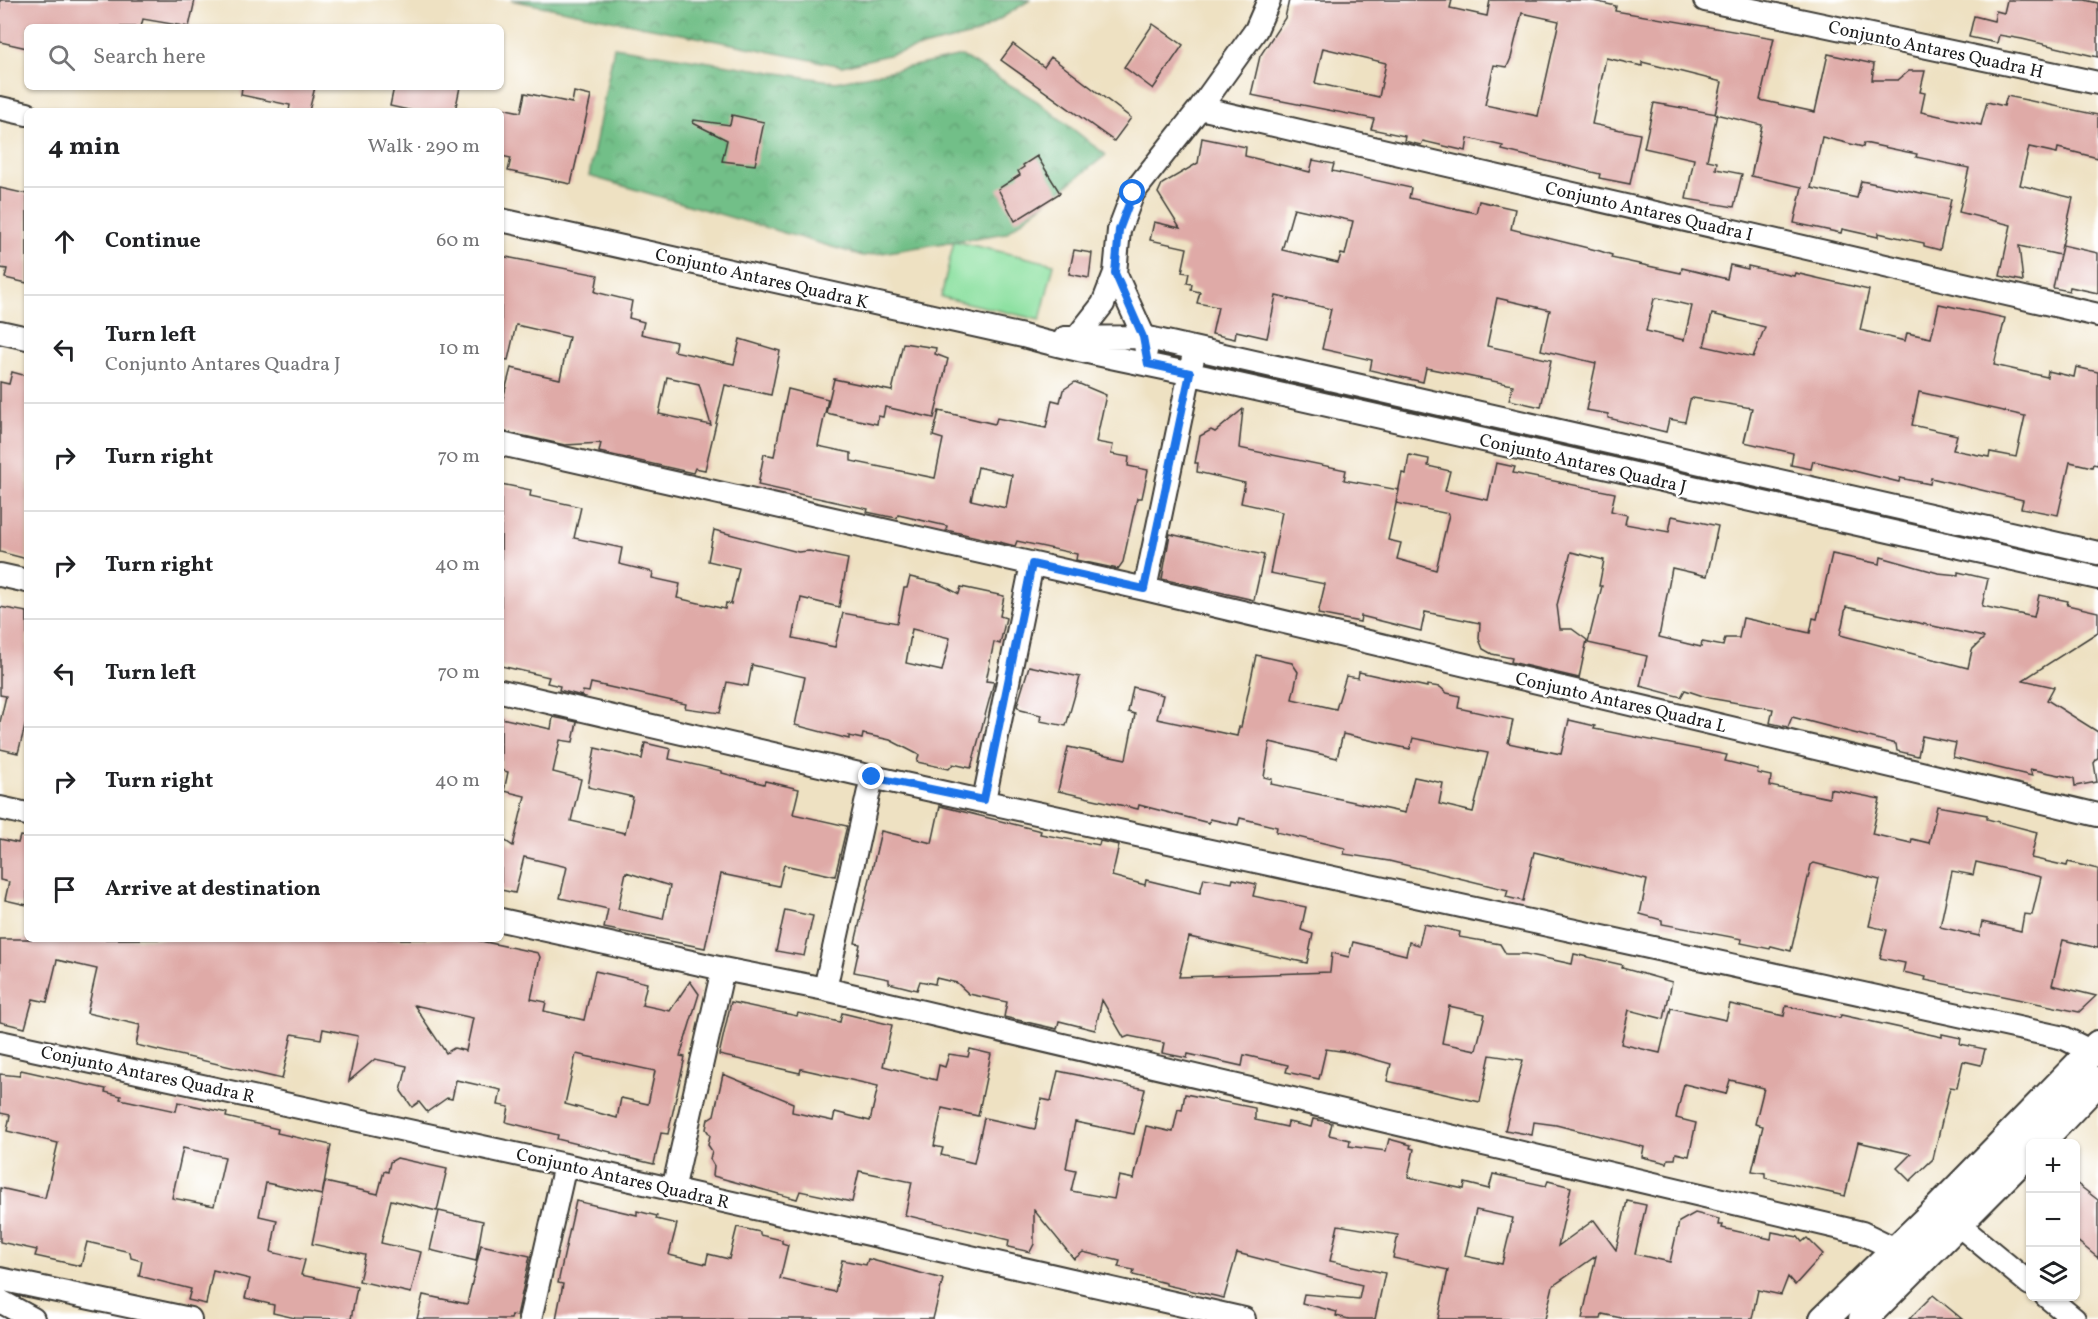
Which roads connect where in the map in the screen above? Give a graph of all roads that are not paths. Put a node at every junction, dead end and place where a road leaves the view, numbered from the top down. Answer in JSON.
{"nodes":[{"id":1,"x":1269,"y":0,"type":"edge"},
{"id":2,"x":1705,"y":0,"type":"edge"},
{"id":3,"x":2098,"y":83,"type":"edge"},
{"id":4,"x":0,"y":108,"type":"edge"},
{"id":5,"x":1200,"y":108,"type":"junction"},
{"id":6,"x":24,"y":113,"type":"edge"},
{"id":7,"x":504,"y":221,"type":"edge"},
{"id":8,"x":1115,"y":273,"type":"junction"},
{"id":9,"x":2098,"y":315,"type":"edge"},
{"id":10,"x":0,"y":332,"type":"edge"},
{"id":11,"x":24,"y":337,"type":"edge"},
{"id":12,"x":1143,"y":337,"type":"junction"},
{"id":13,"x":1071,"y":344,"type":"junction"},
{"id":14,"x":1195,"y":350,"type":"junction"},
{"id":15,"x":1148,"y":364,"type":"junction"},
{"id":16,"x":1190,"y":373,"type":"junction"},
{"id":17,"x":504,"y":445,"type":"edge"},
{"id":18,"x":1721,"y":468,"type":"junction"},
{"id":19,"x":1715,"y":492,"type":"junction"},
{"id":20,"x":2098,"y":553,"type":"edge"},
{"id":21,"x":1032,"y":564,"type":"junction"},
{"id":22,"x":0,"y":575,"type":"edge"},
{"id":23,"x":2098,"y":578,"type":"edge"},
{"id":24,"x":24,"y":580,"type":"edge"},
{"id":25,"x":1144,"y":589,"type":"junction"},
{"id":26,"x":504,"y":692,"type":"edge"},
{"id":27,"x":872,"y":777,"type":"junction"},
{"id":28,"x":984,"y":800,"type":"junction"},
{"id":29,"x":0,"y":808,"type":"edge"},
{"id":30,"x":24,"y":813,"type":"edge"},
{"id":31,"x":2098,"y":815,"type":"edge"},
{"id":32,"x":504,"y":921,"type":"edge"},
{"id":33,"x":723,"y":969,"type":"junction"},
{"id":34,"x":825,"y":989,"type":"junction"},
{"id":35,"x":0,"y":1042,"type":"edge"},
{"id":36,"x":2096,"y":1050,"type":"edge"},
{"id":37,"x":2098,"y":1081,"type":"edge"},
{"id":38,"x":2042,"y":1139,"type":"edge"},
{"id":39,"x":2026,"y":1155,"type":"edge"},
{"id":40,"x":565,"y":1165,"type":"junction"},
{"id":41,"x":673,"y":1190,"type":"junction"},
{"id":42,"x":1948,"y":1217,"type":"junction"},
{"id":43,"x":1906,"y":1258,"type":"junction"},
{"id":44,"x":0,"y":1279,"type":"edge"},
{"id":45,"x":2026,"y":1280,"type":"edge"},
{"id":46,"x":2052,"y":1301,"type":"edge"},
{"id":47,"x":0,"y":1302,"type":"edge"},
{"id":48,"x":91,"y":1309,"type":"edge"},
{"id":49,"x":33,"y":1319,"type":"edge"},
{"id":50,"x":190,"y":1319,"type":"edge"},
{"id":51,"x":530,"y":1319,"type":"edge"},
{"id":52,"x":1244,"y":1319,"type":"edge"},
{"id":53,"x":1824,"y":1319,"type":"edge"},
{"id":54,"x":1863,"y":1319,"type":"edge"},
{"id":55,"x":2074,"y":1319,"type":"edge"}],
"edges":[{"from":1,"to":5,"type":"street"},
{"from":2,"to":3,"type":"street","name":"Conjunto Antares Quadra H"},
{"from":4,"to":6,"type":"street"},
{"from":5,"to":8,"type":"street"},
{"from":5,"to":9,"type":"street","name":"Conjunto Antares Quadra I"},
{"from":7,"to":13,"type":"street","name":"Conjunto Antares Quadra K"},
{"from":8,"to":12,"type":"street"},
{"from":8,"to":13,"type":"street"},
{"from":10,"to":11,"type":"street"},
{"from":12,"to":13,"type":"street","name":"Conjunto Antares Quadra J"},
{"from":12,"to":14,"type":"street","name":"Conjunto Antares Quadra J"},
{"from":12,"to":15,"type":"street"},
{"from":13,"to":15,"type":"street","name":"Conjunto Antares Quadra J"},
{"from":14,"to":16,"type":"street"},
{"from":14,"to":18,"type":"street","name":"Conjunto Antares Quadra J"},
{"from":15,"to":16,"type":"street","name":"Conjunto Antares Quadra J"},
{"from":16,"to":19,"type":"street","name":"Conjunto Antares Quadra J"},
{"from":16,"to":25,"type":"street"},
{"from":17,"to":21,"type":"street","name":"Conjunto Antares Quadra L"},
{"from":18,"to":19,"type":"street"},
{"from":18,"to":20,"type":"street","name":"Conjunto Antares Quadra J"},
{"from":19,"to":23,"type":"street","name":"Conjunto Antares Quadra J"},
{"from":21,"to":25,"type":"street","name":"Conjunto Antares Quadra L"},
{"from":21,"to":28,"type":"street"},
{"from":22,"to":24,"type":"street"},
{"from":25,"to":31,"type":"street","name":"Conjunto Antares Quadra L"},
{"from":26,"to":27,"type":"street"},
{"from":27,"to":28,"type":"street"},
{"from":27,"to":34,"type":"street"},
{"from":28,"to":36,"type":"street"},
{"from":29,"to":30,"type":"street"},
{"from":32,"to":33,"type":"street"},
{"from":33,"to":34,"type":"street"},
{"from":33,"to":41,"type":"street"},
{"from":34,"to":43,"type":"street"},
{"from":35,"to":40,"type":"street","name":"Conjunto Antares Quadra R"},
{"from":36,"to":42,"type":"street"},
{"from":37,"to":38,"type":"street"},
{"from":39,"to":42,"type":"street"},
{"from":40,"to":41,"type":"street","name":"Conjunto Antares Quadra R"},
{"from":40,"to":51,"type":"street"},
{"from":41,"to":52,"type":"street","name":"Conjunto Antares Quadra R"},
{"from":42,"to":43,"type":"street"},
{"from":42,"to":45,"type":"street"},
{"from":43,"to":53,"type":"street"},
{"from":43,"to":54,"type":"street"},
{"from":44,"to":48,"type":"street"},
{"from":46,"to":55,"type":"street"},
{"from":47,"to":49,"type":"street"},
{"from":48,"to":50,"type":"street"}]}
